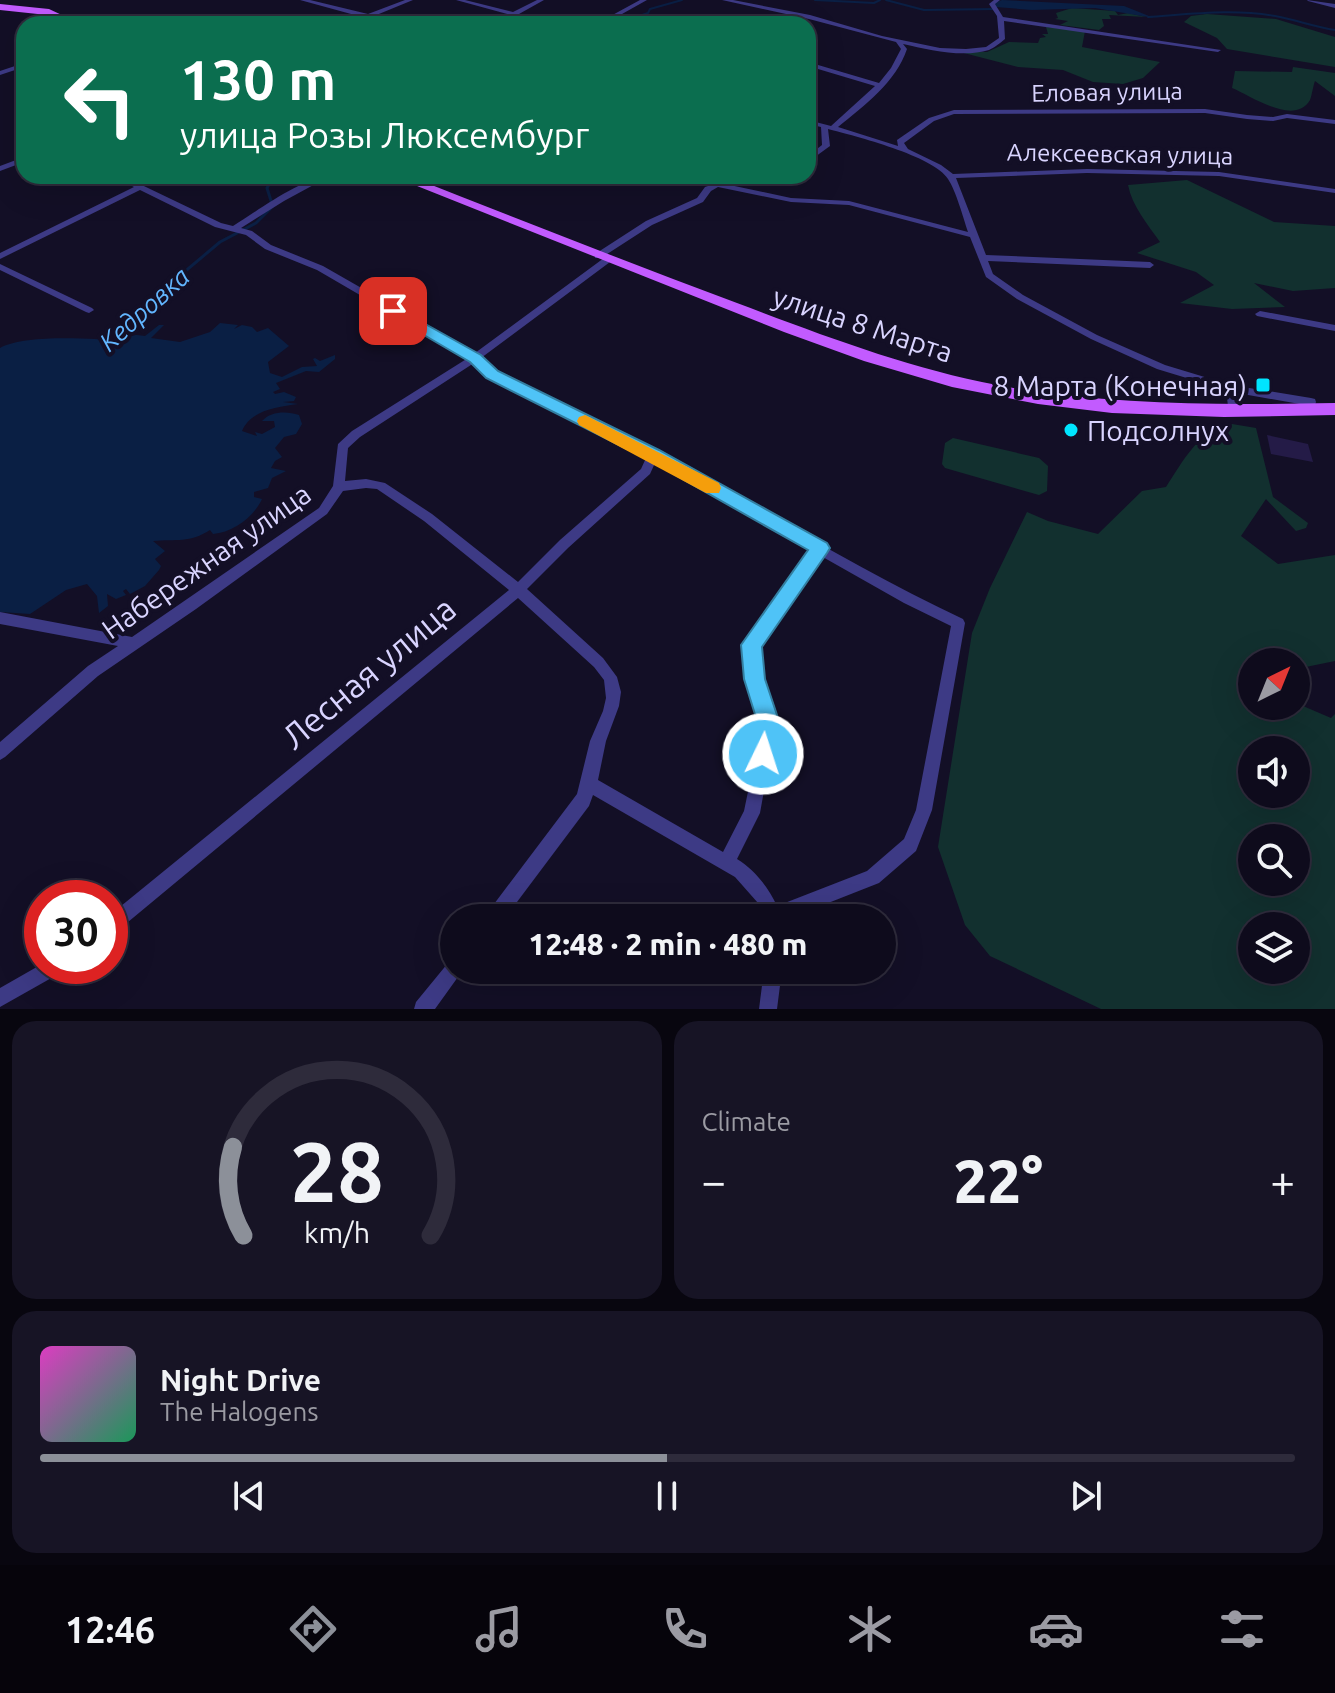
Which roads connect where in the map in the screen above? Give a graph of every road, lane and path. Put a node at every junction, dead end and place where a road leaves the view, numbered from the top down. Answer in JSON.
{"nodes":[{"id":1,"x":303,"y":0,"type":"edge"},
{"id":2,"x":410,"y":0,"type":"edge"},
{"id":3,"x":459,"y":0,"type":"edge"},
{"id":4,"x":541,"y":0,"type":"edge"},
{"id":5,"x":644,"y":0,"type":"edge"},
{"id":6,"x":725,"y":0,"type":"edge"},
{"id":7,"x":997,"y":0,"type":"edge"},
{"id":8,"x":1310,"y":0,"type":"edge"},
{"id":9,"x":1334,"y":5,"type":"edge"},
{"id":10,"x":0,"y":7,"type":"edge"},
{"id":11,"x":514,"y":14,"type":"junction"},
{"id":12,"x":618,"y":14,"type":"junction"},
{"id":13,"x":58,"y":16,"type":"edge"},
{"id":14,"x":367,"y":16,"type":"joint"},
{"id":15,"x":521,"y":16,"type":"edge"},
{"id":16,"x":614,"y":16,"type":"edge"},
{"id":17,"x":622,"y":16,"type":"edge"},
{"id":18,"x":795,"y":16,"type":"edge"},
{"id":19,"x":1004,"y":19,"type":"junction"},
{"id":20,"x":816,"y":21,"type":"edge"},
{"id":21,"x":896,"y":39,"type":"junction"},
{"id":22,"x":919,"y":46,"type":"junction"},
{"id":23,"x":904,"y":49,"type":"junction"},
{"id":24,"x":1218,"y":50,"type":"dead end"},
{"id":25,"x":816,"y":66,"type":"edge"},
{"id":26,"x":878,"y":85,"type":"junction"},
{"id":27,"x":1335,"y":122,"type":"edge"},
{"id":28,"x":816,"y":124,"type":"edge"},
{"id":29,"x":829,"y":127,"type":"junction"},
{"id":30,"x":900,"y":142,"type":"junction"},
{"id":31,"x":881,"y":144,"type":"junction"},
{"id":32,"x":906,"y":152,"type":"junction"},
{"id":33,"x":816,"y":154,"type":"edge"},
{"id":34,"x":951,"y":176,"type":"junction"},
{"id":35,"x":132,"y":184,"type":"edge"},
{"id":36,"x":310,"y":184,"type":"edge"},
{"id":37,"x":418,"y":184,"type":"edge"},
{"id":38,"x":718,"y":185,"type":"joint"},
{"id":39,"x":139,"y":188,"type":"junction"},
{"id":40,"x":1335,"y":191,"type":"edge"},
{"id":41,"x":240,"y":230,"type":"junction"},
{"id":42,"x":975,"y":236,"type":"junction"},
{"id":43,"x":0,"y":256,"type":"edge"},
{"id":44,"x":603,"y":258,"type":"junction"},
{"id":45,"x":983,"y":258,"type":"junction"},
{"id":46,"x":1150,"y":265,"type":"dead end"},
{"id":47,"x":0,"y":267,"type":"edge"},
{"id":48,"x":89,"y":310,"type":"dead end"},
{"id":49,"x":1260,"y":314,"type":"dead end"},
{"id":50,"x":1335,"y":328,"type":"edge"},
{"id":51,"x":475,"y":358,"type":"junction"},
{"id":52,"x":1231,"y":388,"type":"junction"},
{"id":53,"x":1311,"y":402,"type":"dead end"},
{"id":54,"x":1335,"y":409,"type":"edge"},
{"id":55,"x":1233,"y":411,"type":"junction"},
{"id":56,"x":653,"y":454,"type":"junction"},
{"id":57,"x":339,"y":487,"type":"junction"},
{"id":58,"x":820,"y":548,"type":"junction"},
{"id":59,"x":518,"y":590,"type":"junction"},
{"id":60,"x":0,"y":618,"type":"edge"},
{"id":61,"x":132,"y":643,"type":"junction"},
{"id":62,"x":0,"y":752,"type":"edge"},
{"id":63,"x":590,"y":784,"type":"junction"},
{"id":64,"x":727,"y":862,"type":"junction"},
{"id":65,"x":505,"y":904,"type":"edge"},
{"id":66,"x":767,"y":904,"type":"edge"},
{"id":67,"x":806,"y":904,"type":"edge"},
{"id":68,"x":128,"y":911,"type":"edge"},
{"id":69,"x":24,"y":984,"type":"edge"},
{"id":70,"x":442,"y":984,"type":"edge"},
{"id":71,"x":771,"y":984,"type":"edge"},
{"id":72,"x":0,"y":998,"type":"edge"},
{"id":73,"x":423,"y":1009,"type":"edge"},
{"id":74,"x":768,"y":1009,"type":"edge"}],
"edges":[{"from":1,"to":14,"type":"street"},
{"from":2,"to":14,"type":"street"},
{"from":3,"to":11,"type":"street"},
{"from":4,"to":11,"type":"street"},
{"from":5,"to":12,"type":"street"},
{"from":6,"to":18,"type":"street"},
{"from":7,"to":19,"type":"street"},
{"from":8,"to":9,"type":"street"},
{"from":10,"to":13,"type":"main road"},
{"from":11,"to":15,"type":"street"},
{"from":12,"to":16,"type":"street"},
{"from":12,"to":17,"type":"street"},
{"from":19,"to":22,"type":"street"},
{"from":19,"to":24,"type":"street"},
{"from":20,"to":21,"type":"street"},
{"from":21,"to":22,"type":"street"},
{"from":21,"to":23,"type":"street"},
{"from":22,"to":23,"type":"street"},
{"from":23,"to":26,"type":"street"},
{"from":25,"to":26,"type":"street"},
{"from":26,"to":29,"type":"street"},
{"from":27,"to":30,"type":"street","name":"Еловая улица"},
{"from":28,"to":29,"type":"street"},
{"from":29,"to":31,"type":"street"},
{"from":29,"to":33,"type":"street"},
{"from":30,"to":31,"type":"street"},
{"from":30,"to":32,"type":"street"},
{"from":31,"to":32,"type":"street"},
{"from":32,"to":34,"type":"street"},
{"from":34,"to":40,"type":"street","name":"Алексеевская улица"},
{"from":34,"to":42,"type":"street"},
{"from":35,"to":39,"type":"street"},
{"from":36,"to":41,"type":"street"},
{"from":37,"to":44,"type":"main road","name":"улица 8 Марта"},
{"from":38,"to":42,"type":"street"},
{"from":38,"to":44,"type":"street","name":"Набережная улица"},
{"from":39,"to":41,"type":"street"},
{"from":39,"to":43,"type":"street"},
{"from":41,"to":51,"type":"street"},
{"from":42,"to":45,"type":"street"},
{"from":44,"to":51,"type":"street","name":"Набережная улица"},
{"from":44,"to":55,"type":"main road","name":"улица 8 Марта"},
{"from":45,"to":46,"type":"street"},
{"from":45,"to":52,"type":"street"},
{"from":47,"to":48,"type":"street"},
{"from":49,"to":50,"type":"street"},
{"from":51,"to":56,"type":"street"},
{"from":51,"to":57,"type":"street","name":"Набережная улица"},
{"from":52,"to":53,"type":"street"},
{"from":52,"to":55,"type":"street"},
{"from":54,"to":55,"type":"main road","name":"улица 8 Марта"},
{"from":56,"to":58,"type":"street"},
{"from":56,"to":59,"type":"street","name":"Лесная улица"},
{"from":57,"to":59,"type":"street"},
{"from":57,"to":61,"type":"street","name":"Набережная улица"},
{"from":58,"to":64,"type":"street"},
{"from":58,"to":67,"type":"street"},
{"from":59,"to":63,"type":"street"},
{"from":59,"to":68,"type":"street","name":"Лесная улица"},
{"from":60,"to":61,"type":"street"},
{"from":61,"to":62,"type":"street","name":"Набережная улица"},
{"from":63,"to":64,"type":"street"},
{"from":63,"to":65,"type":"street"},
{"from":64,"to":66,"type":"street"},
{"from":69,"to":72,"type":"street"},
{"from":70,"to":73,"type":"street"},
{"from":71,"to":74,"type":"street"}]}
